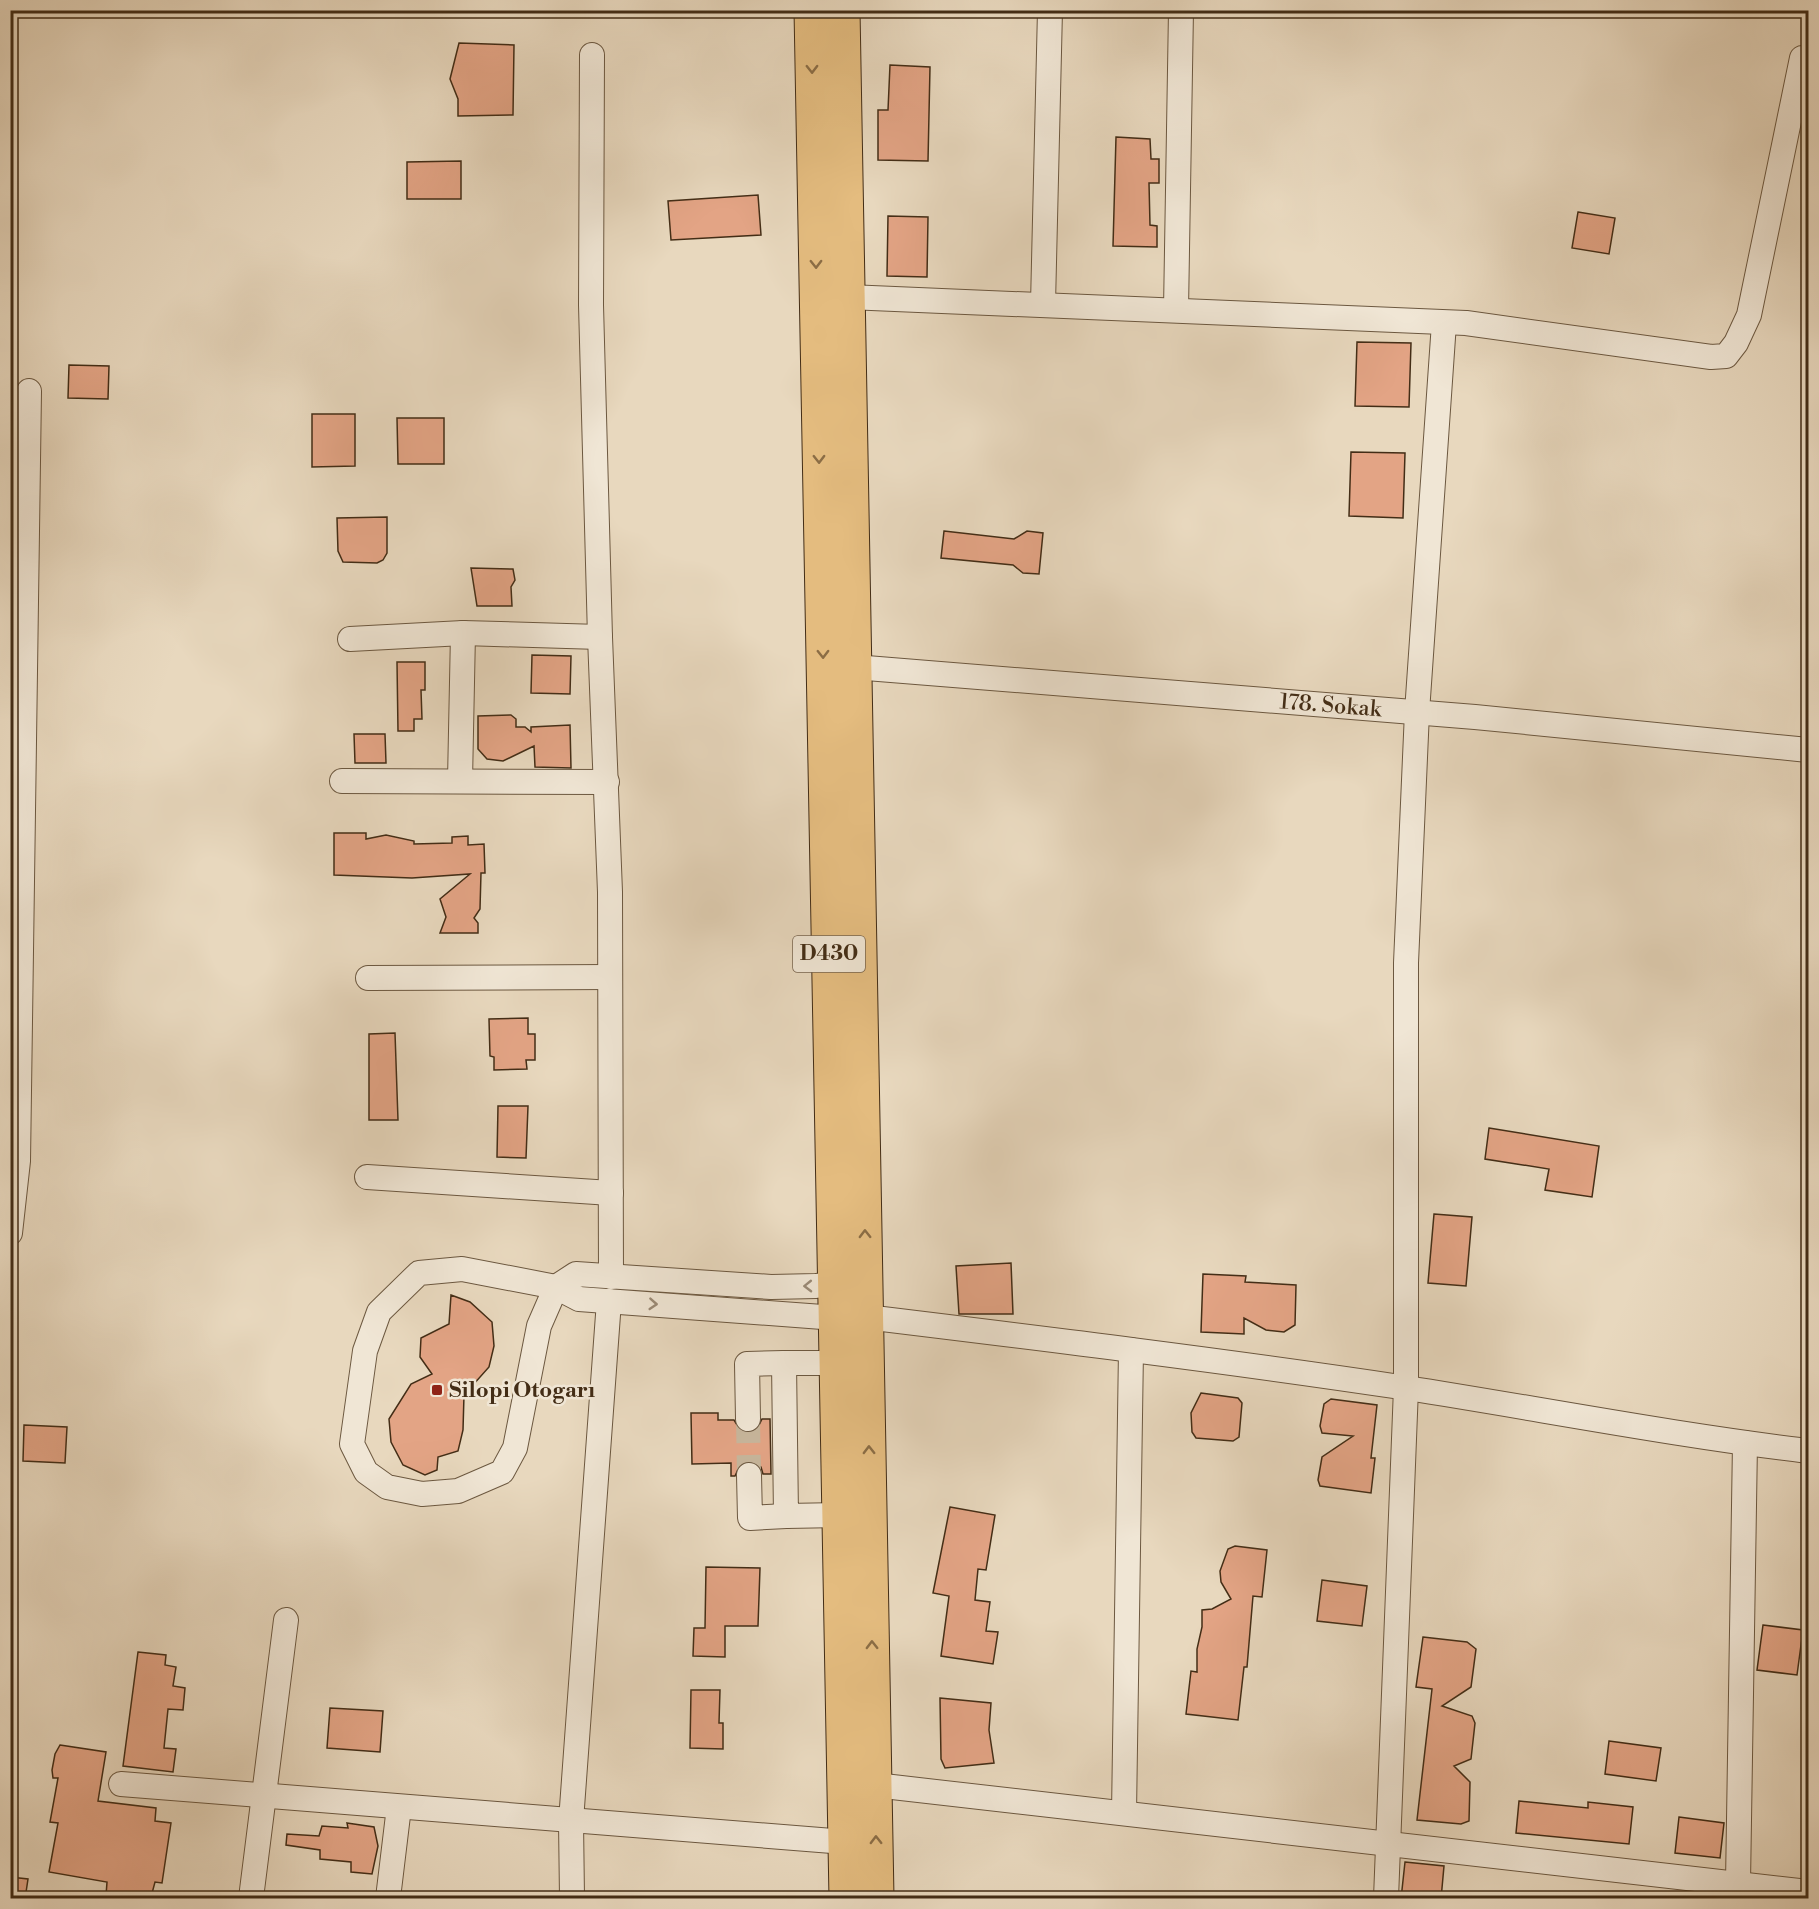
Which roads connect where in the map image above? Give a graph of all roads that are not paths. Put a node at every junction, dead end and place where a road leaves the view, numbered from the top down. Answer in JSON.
{"nodes":[{"id":1,"x":811,"y":10,"type":"edge"},
{"id":2,"x":843,"y":10,"type":"edge"},
{"id":3,"x":1050,"y":10,"type":"edge"},
{"id":4,"x":1181,"y":10,"type":"edge"},
{"id":5,"x":592,"y":55,"type":"dead end"},
{"id":6,"x":1802,"y":57,"type":"dead end"},
{"id":7,"x":848,"y":297,"type":"junction"},
{"id":8,"x":1042,"y":304,"type":"junction"},
{"id":9,"x":1176,"y":310,"type":"junction"},
{"id":10,"x":1444,"y":322,"type":"junction"},
{"id":11,"x":29,"y":391,"type":"dead end"},
{"id":12,"x":463,"y":633,"type":"junction"},
{"id":13,"x":600,"y":637,"type":"junction"},
{"id":14,"x":350,"y":639,"type":"dead end"},
{"id":15,"x":854,"y":667,"type":"junction"},
{"id":16,"x":1417,"y":712,"type":"junction"},
{"id":17,"x":1809,"y":750,"type":"edge"},
{"id":18,"x":342,"y":781,"type":"dead end"},
{"id":19,"x":460,"y":781,"type":"junction"},
{"id":20,"x":607,"y":782,"type":"junction"},
{"id":21,"x":610,"y":977,"type":"junction"},
{"id":22,"x":368,"y":978,"type":"dead end"},
{"id":23,"x":367,"y":1177,"type":"dead end"},
{"id":24,"x":611,"y":1193,"type":"junction"},
{"id":25,"x":10,"y":1233,"type":"edge"},
{"id":26,"x":850,"y":1281,"type":"junction"},
{"id":27,"x":556,"y":1287,"type":"junction"},
{"id":28,"x":610,"y":1289,"type":"junction"},
{"id":29,"x":851,"y":1318,"type":"junction"},
{"id":30,"x":1131,"y":1350,"type":"junction"},
{"id":31,"x":784,"y":1363,"type":"junction"},
{"id":32,"x":837,"y":1363,"type":"junction"},
{"id":33,"x":1406,"y":1388,"type":"junction"},
{"id":34,"x":748,"y":1419,"type":"tunnel mouth"},
{"id":35,"x":1745,"y":1443,"type":"junction"},
{"id":36,"x":1809,"y":1451,"type":"edge"},
{"id":37,"x":749,"y":1475,"type":"tunnel mouth"},
{"id":38,"x":840,"y":1515,"type":"junction"},
{"id":39,"x":786,"y":1516,"type":"junction"},
{"id":40,"x":286,"y":1620,"type":"dead end"},
{"id":41,"x":121,"y":1784,"type":"dead end"},
{"id":42,"x":875,"y":1785,"type":"junction"},
{"id":43,"x":264,"y":1795,"type":"junction"},
{"id":44,"x":399,"y":1807,"type":"junction"},
{"id":45,"x":1124,"y":1813,"type":"junction"},
{"id":46,"x":571,"y":1821,"type":"junction"},
{"id":47,"x":845,"y":1842,"type":"junction"},
{"id":48,"x":1387,"y":1843,"type":"junction"},
{"id":49,"x":1738,"y":1883,"type":"junction"},
{"id":50,"x":1809,"y":1892,"type":"edge"},
{"id":51,"x":251,"y":1899,"type":"edge"},
{"id":52,"x":388,"y":1899,"type":"edge"},
{"id":53,"x":572,"y":1899,"type":"edge"},
{"id":54,"x":846,"y":1899,"type":"edge"},
{"id":55,"x":877,"y":1899,"type":"edge"},
{"id":56,"x":1386,"y":1899,"type":"edge"}],
"edges":[{"from":1,"to":26,"type":"highway","number":"D430","one_way":true},
{"from":2,"to":7,"type":"highway","number":"D430"},
{"from":3,"to":8,"type":"street"},
{"from":4,"to":9,"type":"street"},
{"from":5,"to":13,"type":"street"},
{"from":6,"to":10,"type":"street"},
{"from":7,"to":8,"type":"street"},
{"from":7,"to":15,"type":"highway","number":"D430"},
{"from":8,"to":9,"type":"street"},
{"from":9,"to":10,"type":"street"},
{"from":10,"to":16,"type":"street"},
{"from":11,"to":25,"type":"street"},
{"from":12,"to":13,"type":"street"},
{"from":12,"to":14,"type":"street"},
{"from":12,"to":19,"type":"street"},
{"from":13,"to":20,"type":"street"},
{"from":15,"to":16,"type":"street","name":"178. Sokak"},
{"from":26,"to":15,"type":"highway","number":"D430","one_way":true},
{"from":16,"to":17,"type":"street","name":"178. Sokak"},
{"from":16,"to":33,"type":"street"},
{"from":18,"to":19,"type":"street"},
{"from":19,"to":20,"type":"street"},
{"from":20,"to":21,"type":"street"},
{"from":21,"to":22,"type":"street"},
{"from":21,"to":24,"type":"street"},
{"from":23,"to":24,"type":"street"},
{"from":24,"to":28,"type":"street"},
{"from":26,"to":28,"type":"street","one_way":true},
{"from":26,"to":29,"type":"highway","number":"D430"},
{"from":27,"to":27,"type":"street"},
{"from":27,"to":28,"type":"street"},
{"from":28,"to":29,"type":"street","one_way":true},
{"from":28,"to":46,"type":"street"},
{"from":29,"to":30,"type":"street"},
{"from":29,"to":32,"type":"highway","number":"D430"},
{"from":42,"to":29,"type":"highway","number":"D430","one_way":true},
{"from":30,"to":33,"type":"street"},
{"from":30,"to":45,"type":"street"},
{"from":31,"to":32,"type":"street"},
{"from":31,"to":34,"type":"street"},
{"from":31,"to":39,"type":"street"},
{"from":32,"to":38,"type":"highway","number":"D430"},
{"from":33,"to":35,"type":"street"},
{"from":33,"to":48,"type":"street"},
{"from":35,"to":36,"type":"street"},
{"from":35,"to":49,"type":"street"},
{"from":37,"to":39,"type":"street"},
{"from":38,"to":39,"type":"street"},
{"from":38,"to":47,"type":"highway","number":"D430"},
{"from":40,"to":43,"type":"street"},
{"from":41,"to":43,"type":"street"},
{"from":42,"to":45,"type":"street"},
{"from":55,"to":42,"type":"highway","number":"D430","one_way":true},
{"from":43,"to":44,"type":"street"},
{"from":43,"to":51,"type":"street"},
{"from":44,"to":46,"type":"street"},
{"from":44,"to":52,"type":"street"},
{"from":45,"to":48,"type":"street"},
{"from":46,"to":47,"type":"street"},
{"from":46,"to":53,"type":"street"},
{"from":47,"to":54,"type":"highway","number":"D430"},
{"from":48,"to":49,"type":"street"},
{"from":48,"to":56,"type":"street"},
{"from":49,"to":50,"type":"street"}]}
